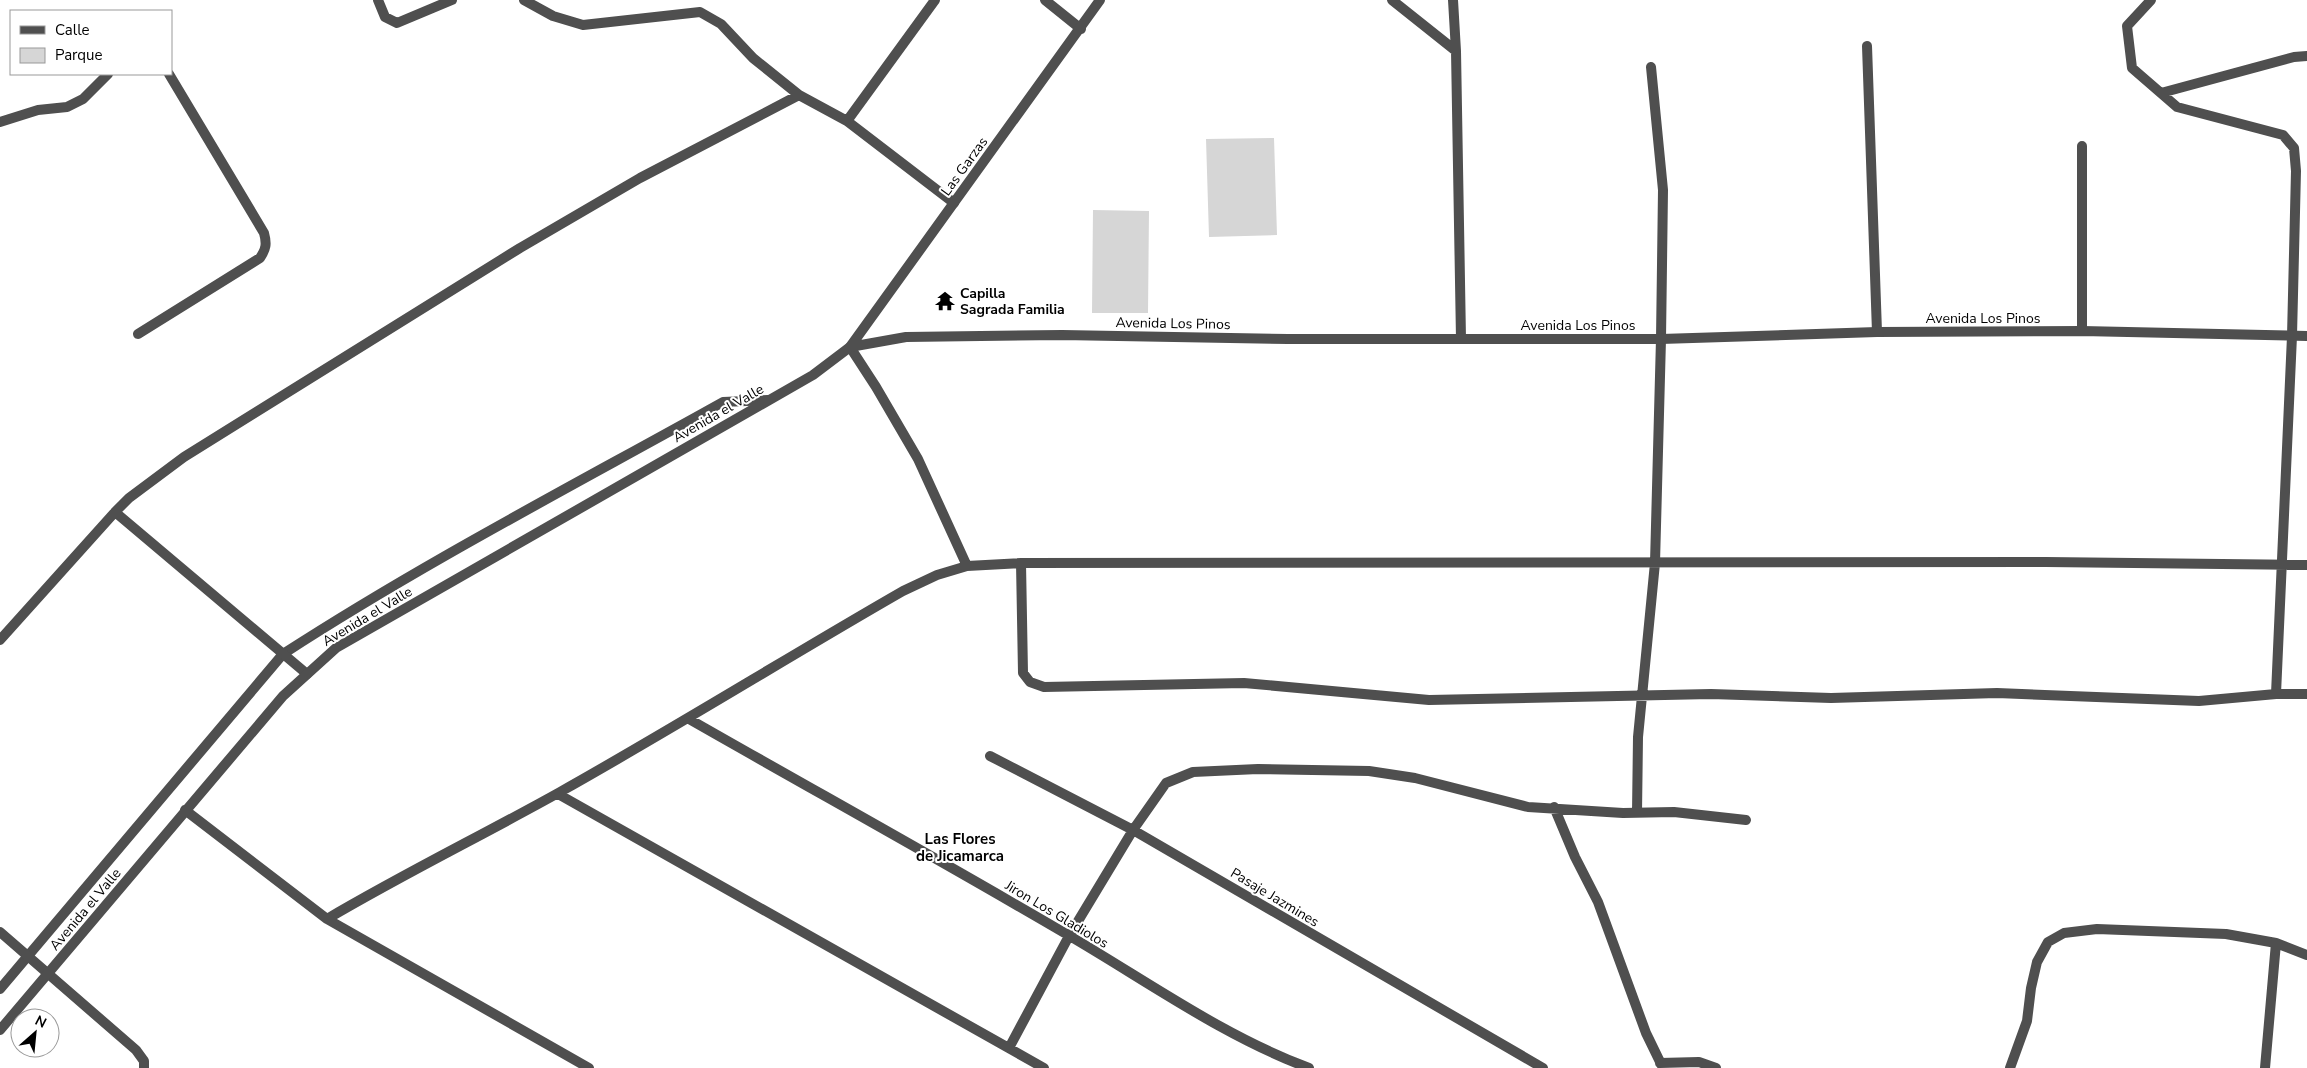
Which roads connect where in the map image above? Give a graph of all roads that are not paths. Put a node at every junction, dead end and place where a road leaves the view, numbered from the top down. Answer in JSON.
{"nodes":[{"id":1,"x":378,"y":0,"type":"edge"},
{"id":2,"x":452,"y":0,"type":"edge"},
{"id":3,"x":524,"y":0,"type":"edge"},
{"id":4,"x":935,"y":0,"type":"edge"},
{"id":5,"x":1045,"y":0,"type":"edge"},
{"id":6,"x":1100,"y":0,"type":"edge"},
{"id":7,"x":1392,"y":0,"type":"edge"},
{"id":8,"x":1453,"y":0,"type":"edge"},
{"id":9,"x":2150,"y":0,"type":"edge"},
{"id":10,"x":1081,"y":29,"type":"junction"},
{"id":11,"x":1867,"y":46,"type":"dead end"},
{"id":12,"x":1456,"y":51,"type":"junction"},
{"id":13,"x":2307,"y":56,"type":"edge"},
{"id":14,"x":1651,"y":67,"type":"dead end"},
{"id":15,"x":107,"y":75,"type":"edge"},
{"id":16,"x":170,"y":75,"type":"edge"},
{"id":17,"x":2161,"y":93,"type":"junction"},
{"id":18,"x":799,"y":95,"type":"junction"},
{"id":19,"x":847,"y":121,"type":"junction"},
{"id":20,"x":0,"y":122,"type":"edge"},
{"id":21,"x":2082,"y":146,"type":"dead end"},
{"id":22,"x":954,"y":203,"type":"junction"},
{"id":23,"x":2082,"y":331,"type":"junction"},
{"id":24,"x":1877,"y":332,"type":"junction"},
{"id":25,"x":138,"y":334,"type":"dead end"},
{"id":26,"x":2292,"y":336,"type":"junction"},
{"id":27,"x":2307,"y":336,"type":"edge"},
{"id":28,"x":1461,"y":339,"type":"junction"},
{"id":29,"x":1661,"y":339,"type":"junction"},
{"id":30,"x":850,"y":347,"type":"junction"},
{"id":31,"x":768,"y":400,"type":"junction"},
{"id":32,"x":115,"y":512,"type":"junction"},
{"id":33,"x":1021,"y":563,"type":"junction"},
{"id":34,"x":1655,"y":563,"type":"junction"},
{"id":35,"x":2283,"y":564,"type":"junction"},
{"id":36,"x":2307,"y":565,"type":"edge"},
{"id":37,"x":967,"y":566,"type":"junction"},
{"id":38,"x":0,"y":640,"type":"edge"},
{"id":39,"x":283,"y":654,"type":"junction"},
{"id":40,"x":307,"y":674,"type":"junction"},
{"id":41,"x":2276,"y":694,"type":"junction"},
{"id":42,"x":2307,"y":694,"type":"edge"},
{"id":43,"x":1641,"y":695,"type":"junction"},
{"id":44,"x":689,"y":719,"type":"junction"},
{"id":45,"x":990,"y":756,"type":"dead end"},
{"id":46,"x":558,"y":794,"type":"junction"},
{"id":47,"x":1554,"y":807,"type":"junction"},
{"id":48,"x":185,"y":810,"type":"junction"},
{"id":49,"x":1637,"y":813,"type":"junction"},
{"id":50,"x":1746,"y":820,"type":"dead end"},
{"id":51,"x":1133,"y":830,"type":"junction"},
{"id":52,"x":327,"y":919,"type":"junction"},
{"id":53,"x":0,"y":932,"type":"edge"},
{"id":54,"x":1070,"y":936,"type":"junction"},
{"id":55,"x":2276,"y":943,"type":"junction"},
{"id":56,"x":2307,"y":955,"type":"edge"},
{"id":57,"x":29,"y":956,"type":"junction"},
{"id":58,"x":50,"y":973,"type":"junction"},
{"id":59,"x":0,"y":989,"type":"edge"},
{"id":60,"x":0,"y":1030,"type":"edge"},
{"id":61,"x":1008,"y":1048,"type":"junction"},
{"id":62,"x":1661,"y":1065,"type":"edge"},
{"id":63,"x":144,"y":1068,"type":"edge"},
{"id":64,"x":589,"y":1068,"type":"edge"},
{"id":65,"x":1044,"y":1068,"type":"edge"},
{"id":66,"x":1309,"y":1068,"type":"edge"},
{"id":67,"x":1544,"y":1068,"type":"edge"},
{"id":68,"x":1716,"y":1068,"type":"edge"},
{"id":69,"x":2010,"y":1068,"type":"edge"},
{"id":70,"x":2264,"y":1068,"type":"edge"}],
"edges":[{"from":1,"to":2,"type":"street"},
{"from":3,"to":18,"type":"street"},
{"from":4,"to":19,"type":"street"},
{"from":5,"to":10,"type":"street"},
{"from":6,"to":10,"type":"street","name":"Las Garzas"},
{"from":7,"to":12,"type":"street"},
{"from":8,"to":12,"type":"street"},
{"from":9,"to":17,"type":"street"},
{"from":10,"to":22,"type":"street","name":"Las Garzas"},
{"from":11,"to":24,"type":"street"},
{"from":12,"to":28,"type":"street"},
{"from":13,"to":17,"type":"street"},
{"from":14,"to":29,"type":"street"},
{"from":15,"to":20,"type":"street"},
{"from":16,"to":25,"type":"street"},
{"from":17,"to":26,"type":"street"},
{"from":18,"to":19,"type":"street"},
{"from":18,"to":32,"type":"street"},
{"from":19,"to":22,"type":"street"},
{"from":21,"to":23,"type":"street"},
{"from":22,"to":30,"type":"street","name":"Las Garzas"},
{"from":23,"to":24,"type":"street","name":"Avenida Los Pinos"},
{"from":23,"to":26,"type":"street","name":"Avenida Los Pinos"},
{"from":24,"to":29,"type":"street","name":"Avenida Los Pinos"},
{"from":26,"to":27,"type":"street","name":"Avenida Los Pinos"},
{"from":26,"to":35,"type":"street"},
{"from":28,"to":29,"type":"street","name":"Avenida Los Pinos"},
{"from":28,"to":30,"type":"street","name":"Avenida Los Pinos"},
{"from":29,"to":34,"type":"street"},
{"from":30,"to":31,"type":"street","name":"Avenida el Valle"},
{"from":30,"to":37,"type":"street"},
{"from":31,"to":39,"type":"street"},
{"from":31,"to":40,"type":"street","name":"Avenida el Valle"},
{"from":32,"to":38,"type":"street"},
{"from":32,"to":39,"type":"street"},
{"from":33,"to":34,"type":"street"},
{"from":33,"to":37,"type":"street"},
{"from":33,"to":43,"type":"street"},
{"from":34,"to":35,"type":"street"},
{"from":34,"to":43,"type":"street"},
{"from":35,"to":36,"type":"street"},
{"from":35,"to":41,"type":"street"},
{"from":37,"to":44,"type":"street"},
{"from":39,"to":40,"type":"street"},
{"from":39,"to":57,"type":"street"},
{"from":40,"to":48,"type":"street","name":"Avenida el Valle"},
{"from":41,"to":42,"type":"street"},
{"from":41,"to":43,"type":"street"},
{"from":43,"to":49,"type":"street"},
{"from":44,"to":46,"type":"street"},
{"from":44,"to":54,"type":"street","name":"Jiron Los Gladiolos"},
{"from":45,"to":51,"type":"street","name":"Pasaje Jazmines"},
{"from":46,"to":52,"type":"street"},
{"from":46,"to":61,"type":"street"},
{"from":47,"to":49,"type":"street"},
{"from":47,"to":51,"type":"street"},
{"from":47,"to":62,"type":"street"},
{"from":48,"to":52,"type":"street"},
{"from":48,"to":58,"type":"street","name":"Avenida el Valle"},
{"from":49,"to":50,"type":"street"},
{"from":51,"to":54,"type":"street"},
{"from":51,"to":67,"type":"street","name":"Pasaje Jazmines"},
{"from":52,"to":64,"type":"street"},
{"from":53,"to":57,"type":"street"},
{"from":54,"to":61,"type":"street"},
{"from":54,"to":66,"type":"street","name":"Jiron Los Gladiolos"},
{"from":55,"to":56,"type":"street"},
{"from":55,"to":69,"type":"street"},
{"from":55,"to":70,"type":"street"},
{"from":57,"to":58,"type":"street"},
{"from":57,"to":59,"type":"street"},
{"from":58,"to":60,"type":"street","name":"Avenida el Valle"},
{"from":58,"to":63,"type":"street"},
{"from":61,"to":65,"type":"street"},
{"from":62,"to":68,"type":"street"}]}
